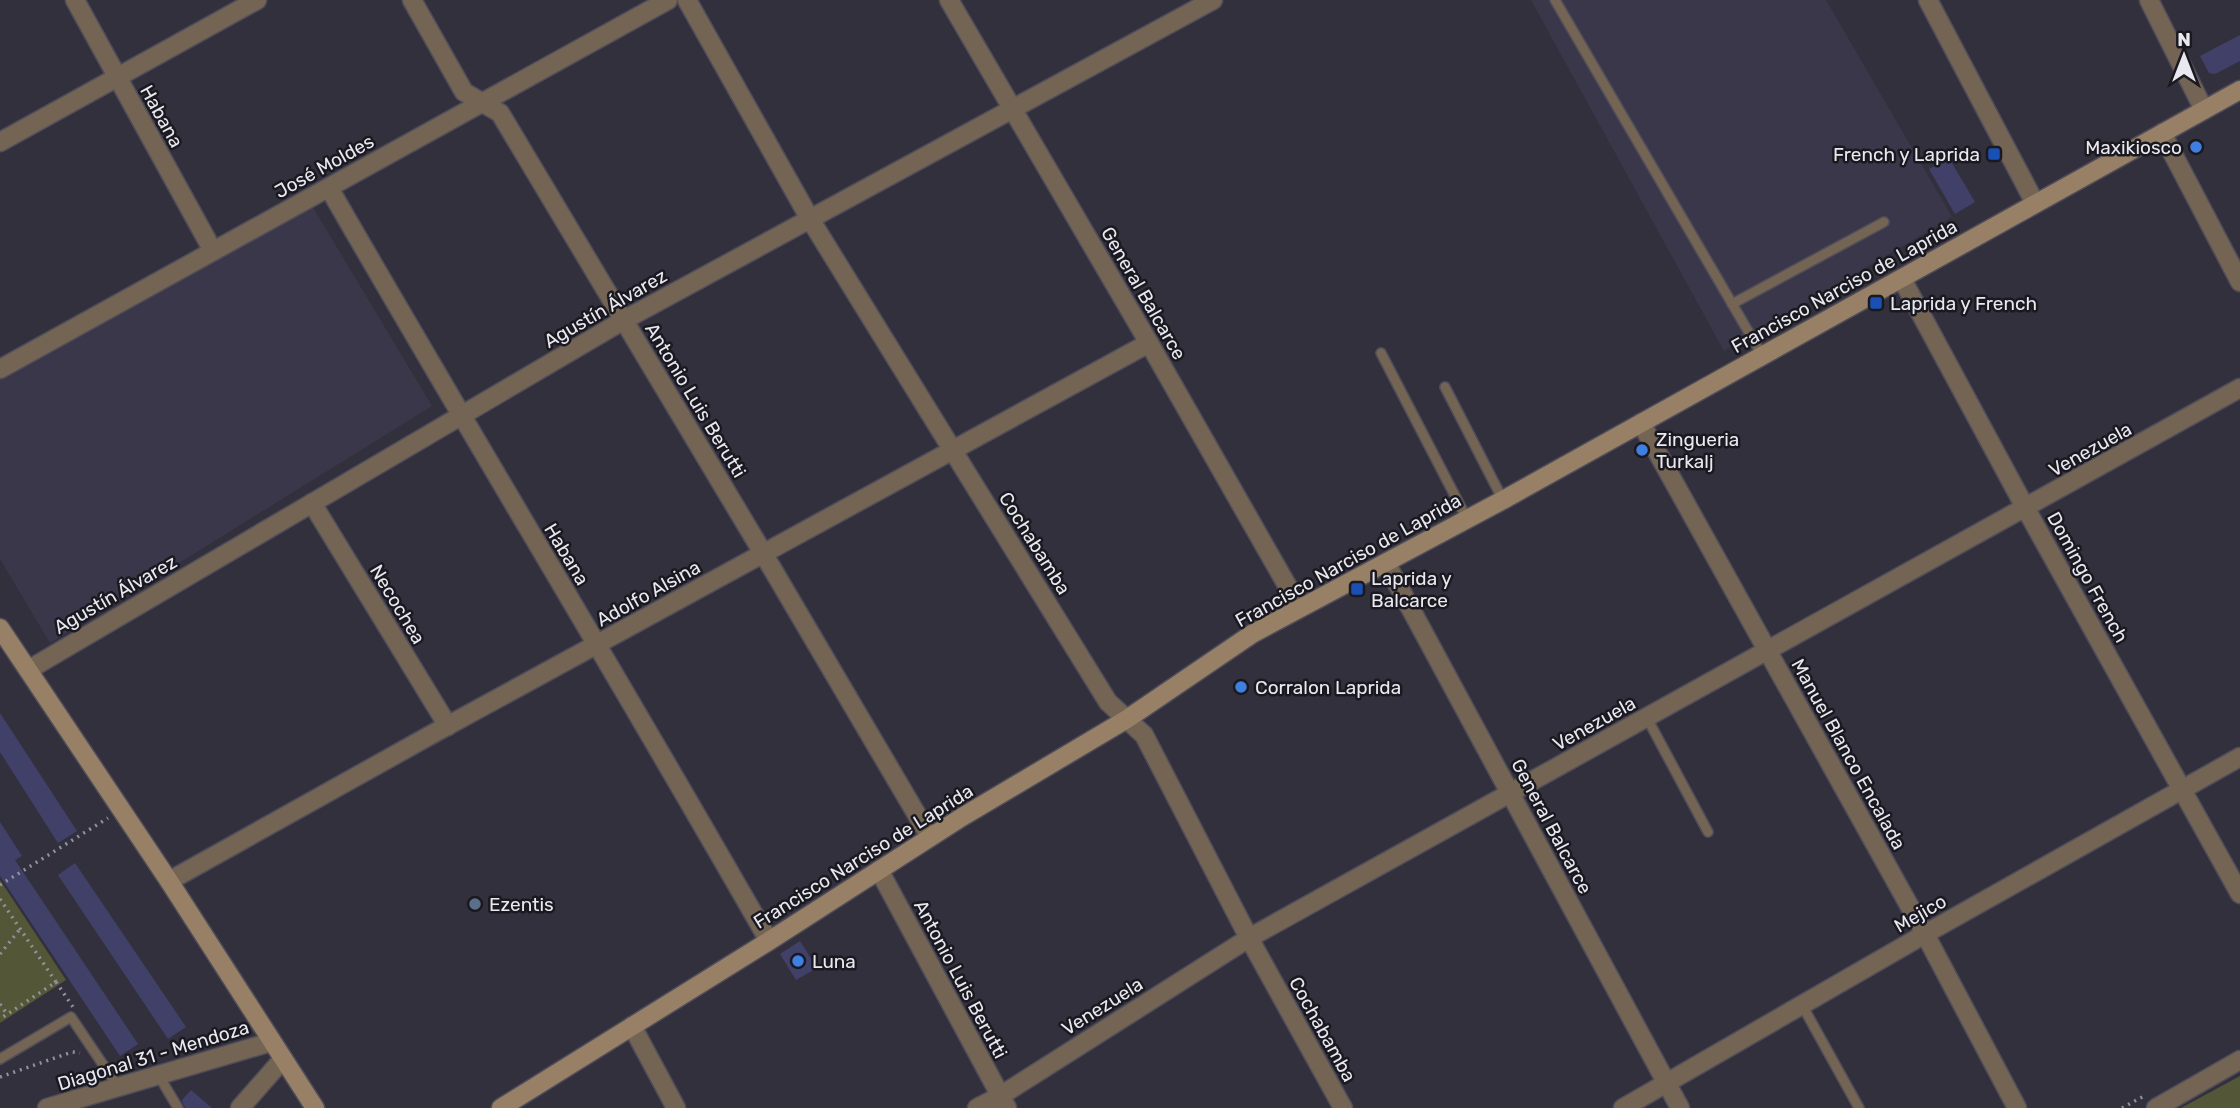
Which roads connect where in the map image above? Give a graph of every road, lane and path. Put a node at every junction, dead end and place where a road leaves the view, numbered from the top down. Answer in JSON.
{"nodes":[{"id":1,"x":75,"y":0,"type":"edge"},
{"id":2,"x":257,"y":0,"type":"edge"},
{"id":3,"x":412,"y":0,"type":"edge"},
{"id":4,"x":668,"y":0,"type":"edge"},
{"id":5,"x":687,"y":0,"type":"edge"},
{"id":6,"x":949,"y":0,"type":"edge"},
{"id":7,"x":1213,"y":0,"type":"edge"},
{"id":8,"x":1556,"y":0,"type":"edge"},
{"id":9,"x":1928,"y":0,"type":"edge"},
{"id":10,"x":2149,"y":0,"type":"edge"},
{"id":11,"x":117,"y":77,"type":"junction"},
{"id":12,"x":2240,"y":90,"type":"edge"},
{"id":13,"x":482,"y":103,"type":"junction"},
{"id":14,"x":1012,"y":110,"type":"junction"},
{"id":15,"x":2204,"y":110,"type":"junction"},
{"id":16,"x":2162,"y":133,"type":"junction"},
{"id":17,"x":0,"y":142,"type":"edge"},
{"id":18,"x":329,"y":188,"type":"junction"},
{"id":19,"x":2035,"y":203,"type":"junction"},
{"id":20,"x":810,"y":219,"type":"junction"},
{"id":21,"x":1884,"y":222,"type":"dead end"},
{"id":22,"x":213,"y":251,"type":"junction"},
{"id":23,"x":1902,"y":279,"type":"junction"},
{"id":24,"x":2240,"y":282,"type":"edge"},
{"id":25,"x":1732,"y":304,"type":"junction"},
{"id":26,"x":624,"y":320,"type":"junction"},
{"id":27,"x":1149,"y":342,"type":"junction"},
{"id":28,"x":1381,"y":354,"type":"dead end"},
{"id":29,"x":1762,"y":355,"type":"junction"},
{"id":30,"x":0,"y":369,"type":"edge"},
{"id":31,"x":1444,"y":387,"type":"dead end"},
{"id":32,"x":2240,"y":388,"type":"edge"},
{"id":33,"x":460,"y":416,"type":"junction"},
{"id":34,"x":1641,"y":422,"type":"junction"},
{"id":35,"x":953,"y":450,"type":"junction"},
{"id":36,"x":1503,"y":500,"type":"junction"},
{"id":37,"x":312,"y":503,"type":"junction"},
{"id":38,"x":2026,"y":509,"type":"junction"},
{"id":39,"x":1467,"y":519,"type":"junction"},
{"id":40,"x":763,"y":553,"type":"junction"},
{"id":41,"x":1386,"y":563,"type":"junction"},
{"id":42,"x":1300,"y":608,"type":"junction"},
{"id":43,"x":0,"y":628,"type":"edge"},
{"id":44,"x":596,"y":645,"type":"junction"},
{"id":45,"x":1767,"y":650,"type":"junction"},
{"id":46,"x":28,"y":670,"type":"junction"},
{"id":47,"x":1647,"y":718,"type":"junction"},
{"id":48,"x":1127,"y":719,"type":"junction"},
{"id":49,"x":448,"y":726,"type":"junction"},
{"id":50,"x":2240,"y":757,"type":"edge"},
{"id":51,"x":2182,"y":789,"type":"junction"},
{"id":52,"x":1510,"y":794,"type":"junction"},
{"id":53,"x":121,"y":810,"type":"junction"},
{"id":54,"x":1708,"y":832,"type":"dead end"},
{"id":55,"x":930,"y":837,"type":"junction"},
{"id":56,"x":879,"y":870,"type":"junction"},
{"id":57,"x":169,"y":881,"type":"junction"},
{"id":58,"x":0,"y":885,"type":"edge"},
{"id":59,"x":2240,"y":894,"type":"edge"},
{"id":60,"x":0,"y":899,"type":"edge"},
{"id":61,"x":20,"y":929,"type":"junction"},
{"id":62,"x":1925,"y":934,"type":"junction"},
{"id":63,"x":1249,"y":938,"type":"junction"},
{"id":64,"x":769,"y":941,"type":"junction"},
{"id":65,"x":0,"y":954,"type":"edge"},
{"id":66,"x":0,"y":1004,"type":"edge"},
{"id":67,"x":1802,"y":1005,"type":"junction"},
{"id":68,"x":7,"y":1014,"type":"junction"},
{"id":69,"x":0,"y":1019,"type":"edge"},
{"id":70,"x":632,"y":1026,"type":"junction"},
{"id":71,"x":271,"y":1042,"type":"junction"},
{"id":72,"x":83,"y":1055,"type":"dead end"},
{"id":73,"x":0,"y":1059,"type":"edge"},
{"id":74,"x":283,"y":1059,"type":"junction"},
{"id":75,"x":2240,"y":1060,"type":"edge"},
{"id":76,"x":159,"y":1076,"type":"junction"},
{"id":77,"x":0,"y":1077,"type":"edge"},
{"id":78,"x":1667,"y":1084,"type":"junction"},
{"id":79,"x":118,"y":1087,"type":"junction"},
{"id":80,"x":1003,"y":1102,"type":"edge"},
{"id":81,"x":47,"y":1108,"type":"edge"},
{"id":82,"x":178,"y":1108,"type":"edge"},
{"id":83,"x":240,"y":1108,"type":"edge"},
{"id":84,"x":315,"y":1108,"type":"edge"},
{"id":85,"x":501,"y":1108,"type":"edge"},
{"id":86,"x":676,"y":1108,"type":"edge"},
{"id":87,"x":977,"y":1108,"type":"edge"},
{"id":88,"x":1343,"y":1108,"type":"edge"},
{"id":89,"x":1623,"y":1108,"type":"edge"},
{"id":90,"x":1680,"y":1108,"type":"edge"},
{"id":91,"x":1859,"y":1108,"type":"edge"},
{"id":92,"x":2017,"y":1108,"type":"edge"},
{"id":93,"x":2156,"y":1108,"type":"edge"}],
"edges":[{"from":1,"to":11,"type":"street","name":"Habana"},
{"from":2,"to":11,"type":"street"},
{"from":3,"to":13,"type":"street","name":"Antonio Luis Berutti"},
{"from":4,"to":13,"type":"street","name":"José Moldes"},
{"from":5,"to":20,"type":"street","name":"Cochabamba"},
{"from":6,"to":14,"type":"street","name":"General Balcarce"},
{"from":7,"to":14,"type":"street","name":"Agustín Álvarez"},
{"from":8,"to":25,"type":"lane"},
{"from":9,"to":19,"type":"street"},
{"from":10,"to":15,"type":"street"},
{"from":11,"to":17,"type":"street"},
{"from":11,"to":22,"type":"street","name":"Habana"},
{"from":12,"to":15,"type":"main road","name":"Francisco Narciso de Laprida"},
{"from":13,"to":18,"type":"street","name":"José Moldes"},
{"from":13,"to":26,"type":"street","name":"Antonio Luis Berutti"},
{"from":14,"to":20,"type":"street","name":"Agustín Álvarez"},
{"from":14,"to":27,"type":"street","name":"General Balcarce"},
{"from":15,"to":16,"type":"main road","name":"Francisco Narciso de Laprida"},
{"from":16,"to":19,"type":"main road","name":"Francisco Narciso de Laprida"},
{"from":16,"to":24,"type":"street"},
{"from":18,"to":22,"type":"street","name":"José Moldes"},
{"from":18,"to":33,"type":"street","name":"Habana"},
{"from":19,"to":23,"type":"main road","name":"Francisco Narciso de Laprida"},
{"from":20,"to":26,"type":"street","name":"Agustín Álvarez"},
{"from":20,"to":35,"type":"street","name":"Cochabamba"},
{"from":21,"to":25,"type":"lane"},
{"from":22,"to":30,"type":"street","name":"José Moldes"},
{"from":23,"to":29,"type":"main road","name":"Francisco Narciso de Laprida"},
{"from":23,"to":38,"type":"street","name":"Domingo French"},
{"from":25,"to":29,"type":"lane"},
{"from":26,"to":33,"type":"street","name":"Agustín Álvarez"},
{"from":26,"to":40,"type":"street","name":"Antonio Luis Berutti"},
{"from":27,"to":35,"type":"street","name":"Adolfo Alsina"},
{"from":27,"to":42,"type":"street","name":"General Balcarce"},
{"from":28,"to":39,"type":"lane"},
{"from":29,"to":34,"type":"main road","name":"Francisco Narciso de Laprida"},
{"from":31,"to":36,"type":"lane"},
{"from":32,"to":38,"type":"street","name":"Venezuela"},
{"from":33,"to":37,"type":"street","name":"Agustín Álvarez"},
{"from":33,"to":44,"type":"street","name":"Habana"},
{"from":34,"to":36,"type":"main road","name":"Francisco Narciso de Laprida"},
{"from":34,"to":45,"type":"street","name":"Manuel Blanco Encalada"},
{"from":35,"to":40,"type":"street","name":"Adolfo Alsina"},
{"from":35,"to":48,"type":"street","name":"Cochabamba"},
{"from":36,"to":39,"type":"main road","name":"Francisco Narciso de Laprida"},
{"from":37,"to":46,"type":"street","name":"Agustín Álvarez"},
{"from":37,"to":49,"type":"street","name":"Necochea"},
{"from":38,"to":45,"type":"street","name":"Venezuela"},
{"from":38,"to":51,"type":"street","name":"Domingo French"},
{"from":39,"to":41,"type":"main road","name":"Francisco Narciso de Laprida"},
{"from":40,"to":44,"type":"street","name":"Adolfo Alsina"},
{"from":40,"to":55,"type":"street","name":"Antonio Luis Berutti"},
{"from":41,"to":42,"type":"main road","name":"Francisco Narciso de Laprida"},
{"from":41,"to":52,"type":"street","name":"General Balcarce"},
{"from":42,"to":48,"type":"main road","name":"Francisco Narciso de Laprida"},
{"from":43,"to":46,"type":"main road"},
{"from":44,"to":49,"type":"street","name":"Adolfo Alsina"},
{"from":44,"to":64,"type":"street","name":"Habana"},
{"from":45,"to":47,"type":"street","name":"Venezuela"},
{"from":45,"to":62,"type":"street","name":"Manuel Blanco Encalada"},
{"from":46,"to":53,"type":"main road"},
{"from":47,"to":52,"type":"street","name":"Venezuela"},
{"from":47,"to":54,"type":"lane"},
{"from":48,"to":55,"type":"main road","name":"Francisco Narciso de Laprida"},
{"from":48,"to":63,"type":"street","name":"Cochabamba"},
{"from":49,"to":57,"type":"street","name":"Adolfo Alsina"},
{"from":50,"to":51,"type":"street","name":"Mejico"},
{"from":51,"to":59,"type":"street","name":"Domingo French"},
{"from":51,"to":62,"type":"street","name":"Mejico"},
{"from":52,"to":63,"type":"street","name":"Venezuela"},
{"from":52,"to":78,"type":"street","name":"General Balcarce"},
{"from":53,"to":57,"type":"main road"},
{"from":53,"to":58,"type":"path"},
{"from":55,"to":56,"type":"main road","name":"Francisco Narciso de Laprida"},
{"from":56,"to":64,"type":"main road","name":"Francisco Narciso de Laprida"},
{"from":56,"to":80,"type":"street","name":"Antonio Luis Berutti"},
{"from":57,"to":71,"type":"main road"},
{"from":60,"to":61,"type":"path"},
{"from":61,"to":65,"type":"path"},
{"from":61,"to":68,"type":"path"},
{"from":62,"to":67,"type":"street","name":"Mejico"},
{"from":62,"to":92,"type":"street","name":"Manuel Blanco Encalada"},
{"from":63,"to":80,"type":"street","name":"Venezuela"},
{"from":63,"to":88,"type":"street","name":"Cochabamba"},
{"from":64,"to":70,"type":"main road","name":"Francisco Narciso de Laprida"},
{"from":66,"to":68,"type":"path"},
{"from":67,"to":78,"type":"street","name":"Mejico"},
{"from":67,"to":91,"type":"lane"},
{"from":68,"to":69,"type":"path"},
{"from":70,"to":85,"type":"main road","name":"Francisco Narciso de Laprida"},
{"from":70,"to":86,"type":"street"},
{"from":71,"to":74,"type":"main road"},
{"from":71,"to":76,"type":"street","name":"Diagonal 31 - Mendoza"},
{"from":72,"to":77,"type":"path"},
{"from":73,"to":79,"type":"lane"},
{"from":74,"to":83,"type":"street"},
{"from":74,"to":84,"type":"main road"},
{"from":75,"to":93,"type":"street"},
{"from":76,"to":79,"type":"street","name":"Diagonal 31 - Mendoza"},
{"from":76,"to":82,"type":"lane"},
{"from":78,"to":89,"type":"street","name":"Mejico"},
{"from":78,"to":90,"type":"street","name":"General Balcarce"},
{"from":79,"to":81,"type":"street","name":"Diagonal 31 - Mendoza"},
{"from":80,"to":87,"type":"street","name":"Venezuela"}]}
